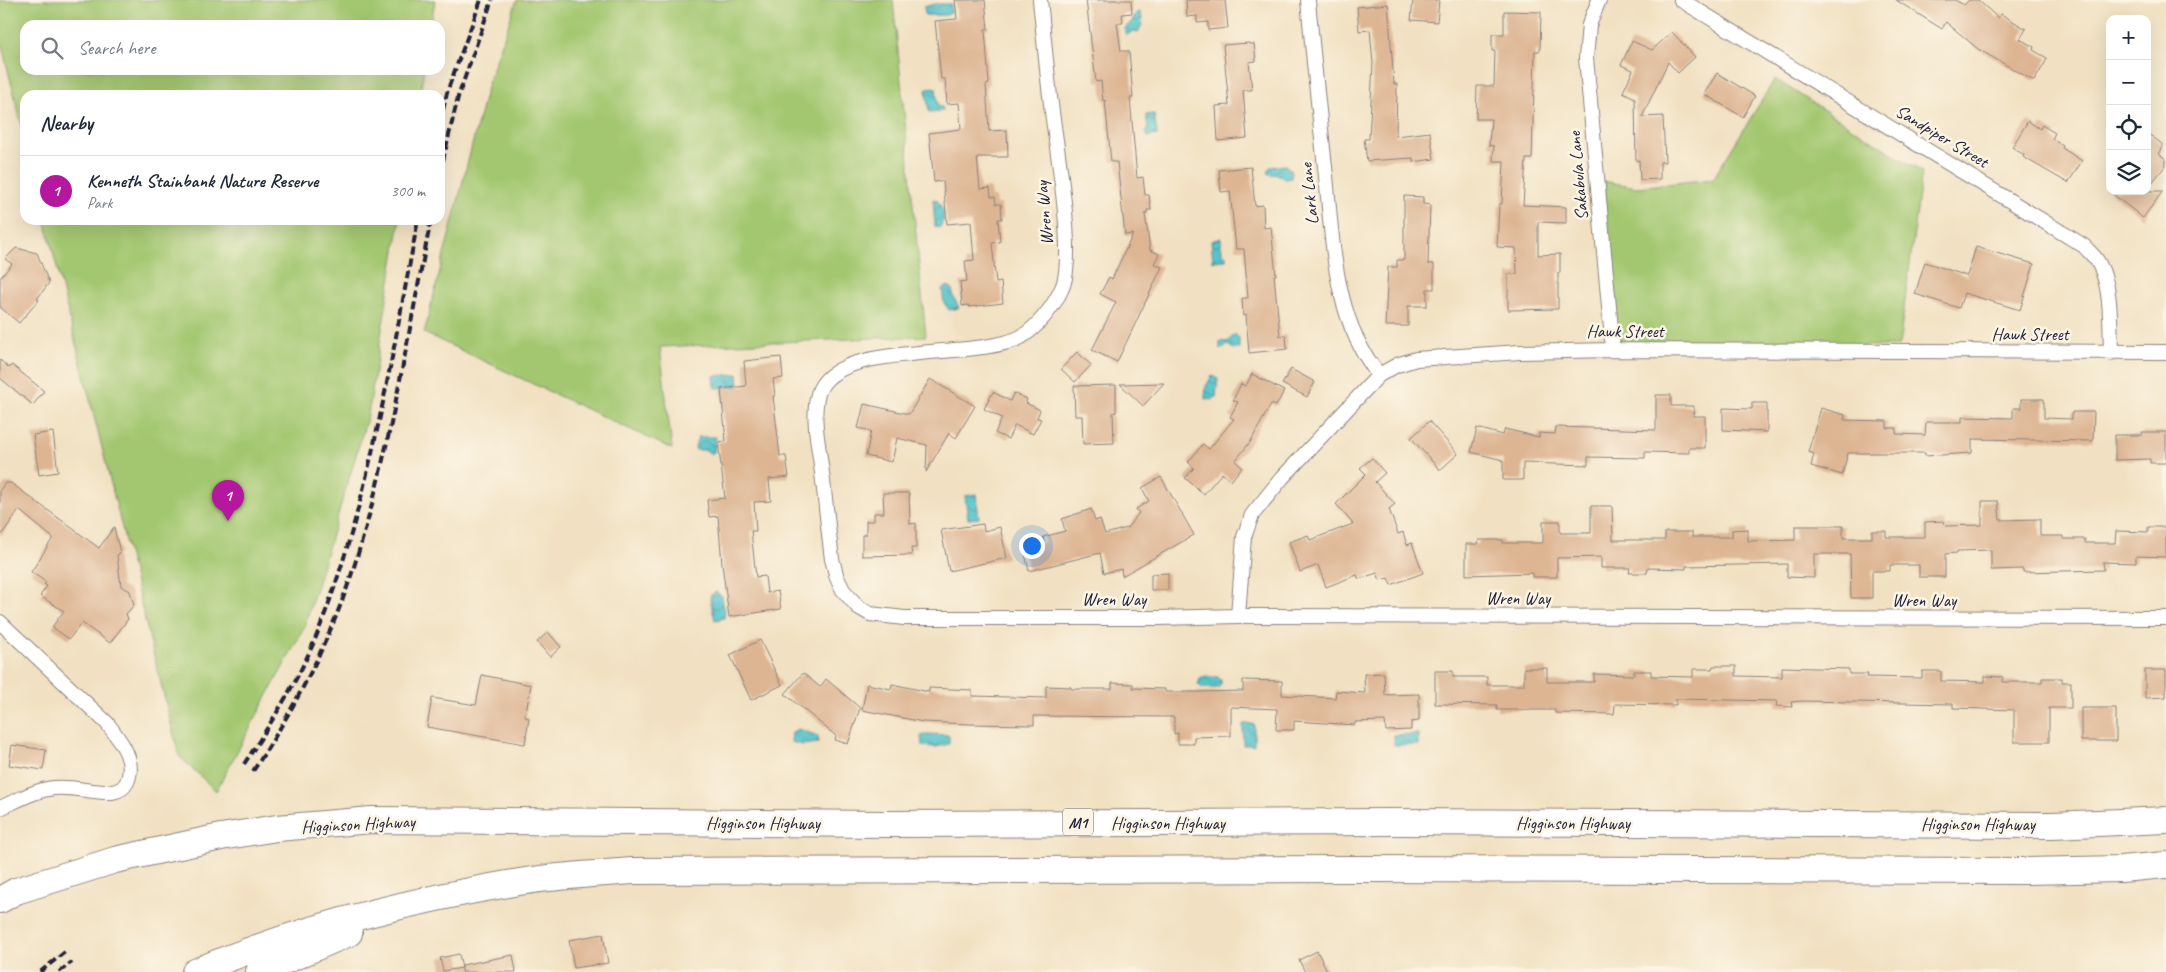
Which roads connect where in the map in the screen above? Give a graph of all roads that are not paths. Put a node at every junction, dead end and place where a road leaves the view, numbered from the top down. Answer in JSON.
{"nodes":[{"id":1,"x":1040,"y":0,"type":"edge"},
{"id":2,"x":1308,"y":0,"type":"edge"},
{"id":3,"x":1599,"y":0,"type":"edge"},
{"id":4,"x":1682,"y":0,"type":"edge"},
{"id":5,"x":1613,"y":350,"type":"junction"},
{"id":6,"x":2111,"y":352,"type":"junction"},
{"id":7,"x":2166,"y":352,"type":"edge"},
{"id":8,"x":1379,"y":375,"type":"junction"},
{"id":9,"x":1238,"y":616,"type":"junction"},
{"id":10,"x":2166,"y":618,"type":"edge"},
{"id":11,"x":0,"y":622,"type":"edge"},
{"id":12,"x":0,"y":808,"type":"edge"},
{"id":13,"x":2166,"y":820,"type":"edge"},
{"id":14,"x":2166,"y":865,"type":"edge"},
{"id":15,"x":5,"y":895,"type":"edge"},
{"id":16,"x":418,"y":902,"type":"junction"},
{"id":17,"x":195,"y":972,"type":"edge"},
{"id":18,"x":259,"y":972,"type":"edge"}],
"edges":[{"from":1,"to":9,"type":"street","name":"Wren Way"},
{"from":2,"to":8,"type":"street","name":"Lark Lane"},
{"from":3,"to":5,"type":"street","name":"Sakabula Lane"},
{"from":4,"to":6,"type":"street","name":"Sandpiper Street"},
{"from":5,"to":6,"type":"street","name":"Hawk Street"},
{"from":5,"to":8,"type":"street","name":"Hawk Street"},
{"from":6,"to":7,"type":"street","name":"Hawk Street"},
{"from":8,"to":9,"type":"street","name":"Hawk Street"},
{"from":9,"to":10,"type":"street","name":"Wren Way"},
{"from":11,"to":12,"type":"street"},
{"from":13,"to":15,"type":"highway","name":"Higginson Highway","number":"M1"},
{"from":14,"to":16,"type":"highway"},
{"from":16,"to":17,"type":"highway"},
{"from":16,"to":18,"type":"highway"}]}
